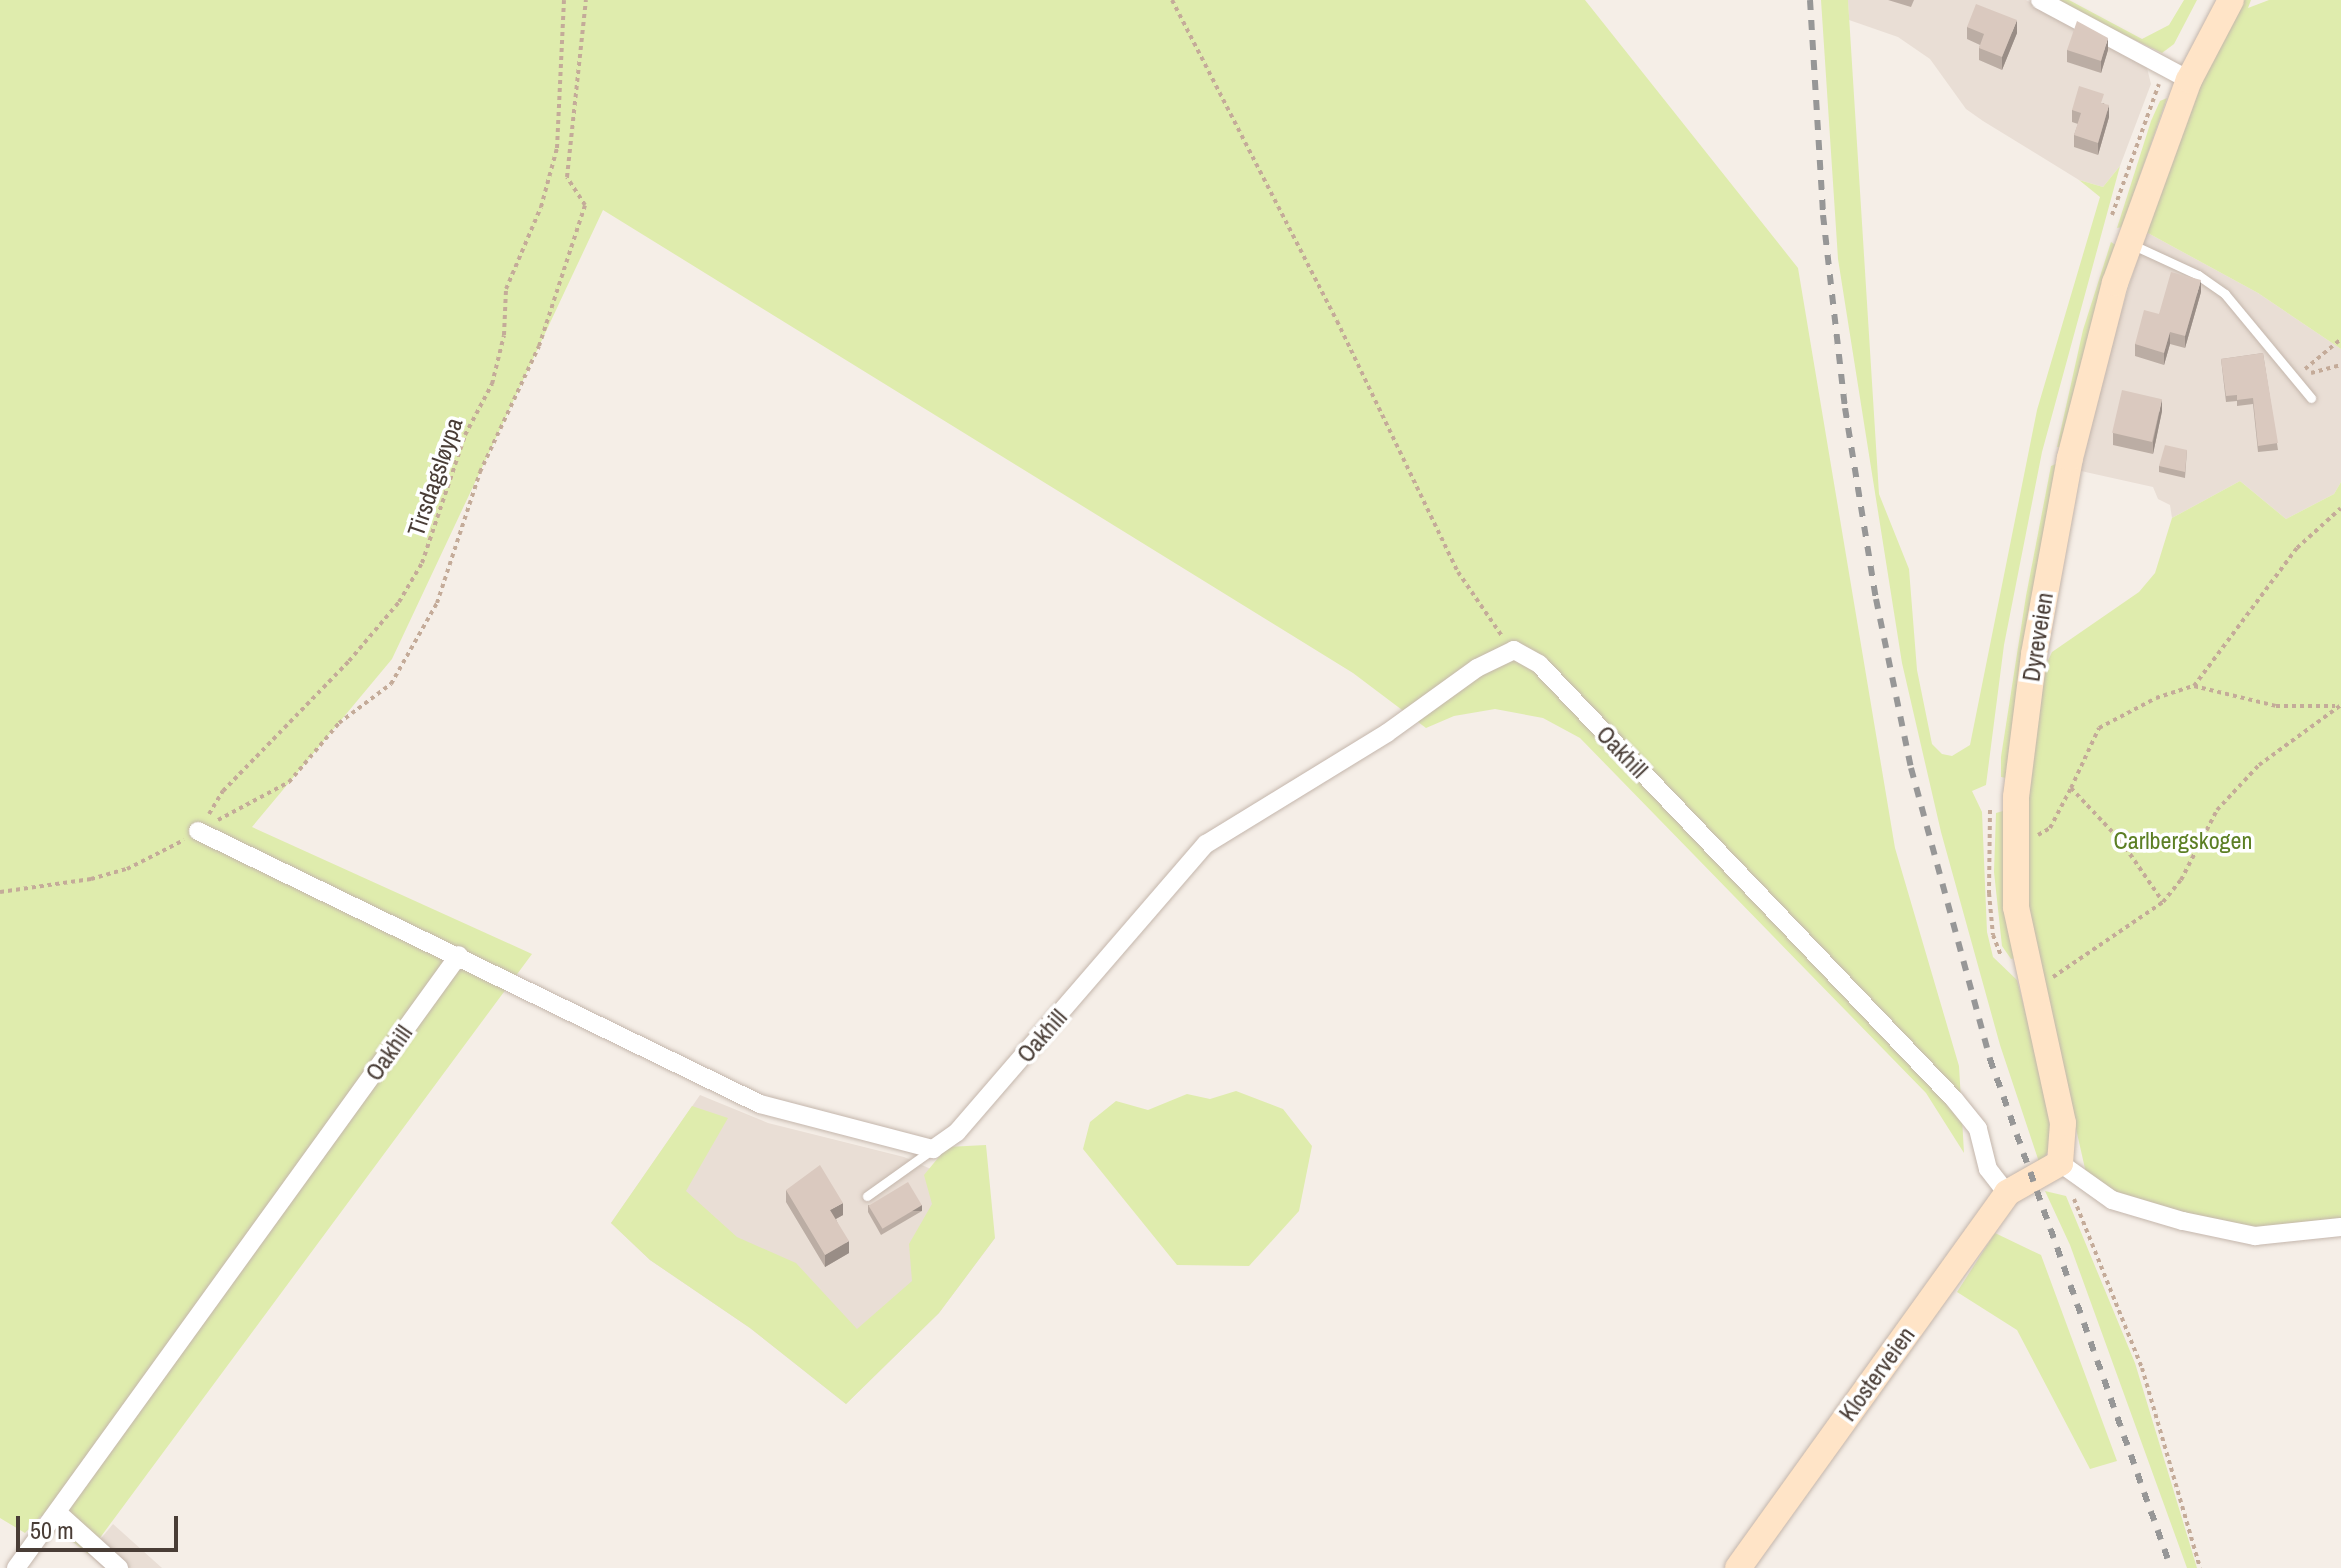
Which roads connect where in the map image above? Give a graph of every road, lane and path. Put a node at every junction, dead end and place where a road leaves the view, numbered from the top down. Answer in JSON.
{"nodes":[{"id":1,"x":564,"y":0,"type":"edge"},
{"id":2,"x":586,"y":0,"type":"edge"},
{"id":3,"x":1172,"y":0,"type":"edge"},
{"id":4,"x":2040,"y":0,"type":"edge"},
{"id":5,"x":2231,"y":0,"type":"edge"},
{"id":6,"x":2189,"y":80,"type":"junction"},
{"id":7,"x":2128,"y":242,"type":"junction"},
{"id":8,"x":2341,"y":339,"type":"edge"},
{"id":9,"x":2341,"y":365,"type":"edge"},
{"id":10,"x":2297,"y":376,"type":"junction"},
{"id":11,"x":2311,"y":398,"type":"dead end"},
{"id":12,"x":2341,"y":508,"type":"edge"},
{"id":13,"x":1514,"y":650,"type":"junction"},
{"id":14,"x":2194,"y":686,"type":"junction"},
{"id":15,"x":2339,"y":706,"type":"edge"},
{"id":16,"x":2071,"y":788,"type":"junction"},
{"id":17,"x":198,"y":831,"type":"junction"},
{"id":18,"x":2013,"y":851,"type":"junction"},
{"id":19,"x":0,"y":892,"type":"edge"},
{"id":20,"x":2163,"y":902,"type":"junction"},
{"id":21,"x":459,"y":955,"type":"junction"},
{"id":22,"x":2031,"y":993,"type":"junction"},
{"id":23,"x":933,"y":1149,"type":"junction"},
{"id":24,"x":2060,"y":1163,"type":"junction"},
{"id":25,"x":2014,"y":1190,"type":"junction"},
{"id":26,"x":867,"y":1196,"type":"dead end"},
{"id":27,"x":2341,"y":1227,"type":"edge"},
{"id":28,"x":59,"y":1514,"type":"junction"},
{"id":29,"x":16,"y":1568,"type":"edge"},
{"id":30,"x":119,"y":1568,"type":"edge"},
{"id":31,"x":1738,"y":1568,"type":"edge"},
{"id":32,"x":2200,"y":1568,"type":"edge"}],
"edges":[{"from":1,"to":17,"type":"path","name":"Tirsdagsløypa"},
{"from":2,"to":17,"type":"path"},
{"from":3,"to":13,"type":"path"},
{"from":4,"to":6,"type":"street"},
{"from":5,"to":6,"type":"main road","name":"Dyreveien"},
{"from":6,"to":7,"type":"main road","name":"Dyreveien"},
{"from":7,"to":10,"type":"lane"},
{"from":7,"to":18,"type":"main road","name":"Dyreveien"},
{"from":8,"to":10,"type":"path"},
{"from":9,"to":10,"type":"path"},
{"from":10,"to":11,"type":"lane"},
{"from":12,"to":14,"type":"path"},
{"from":13,"to":23,"type":"street","name":"Oakhill"},
{"from":13,"to":25,"type":"street","name":"Oakhill"},
{"from":14,"to":15,"type":"path"},
{"from":14,"to":16,"type":"path"},
{"from":15,"to":20,"type":"path"},
{"from":16,"to":18,"type":"path"},
{"from":16,"to":20,"type":"path"},
{"from":17,"to":19,"type":"path","name":"Tirsdagsløypa"},
{"from":17,"to":21,"type":"street"},
{"from":18,"to":22,"type":"main road","name":"Dyreveien"},
{"from":20,"to":22,"type":"path"},
{"from":21,"to":23,"type":"street"},
{"from":21,"to":28,"type":"street","name":"Oakhill"},
{"from":22,"to":24,"type":"main road","name":"Dyreveien"},
{"from":23,"to":26,"type":"lane"},
{"from":24,"to":25,"type":"main road"},
{"from":24,"to":27,"type":"street"},
{"from":24,"to":32,"type":"path"},
{"from":25,"to":31,"type":"main road","name":"Klosterveien"},
{"from":28,"to":29,"type":"street","name":"Oakhill"},
{"from":28,"to":30,"type":"street"}]}
